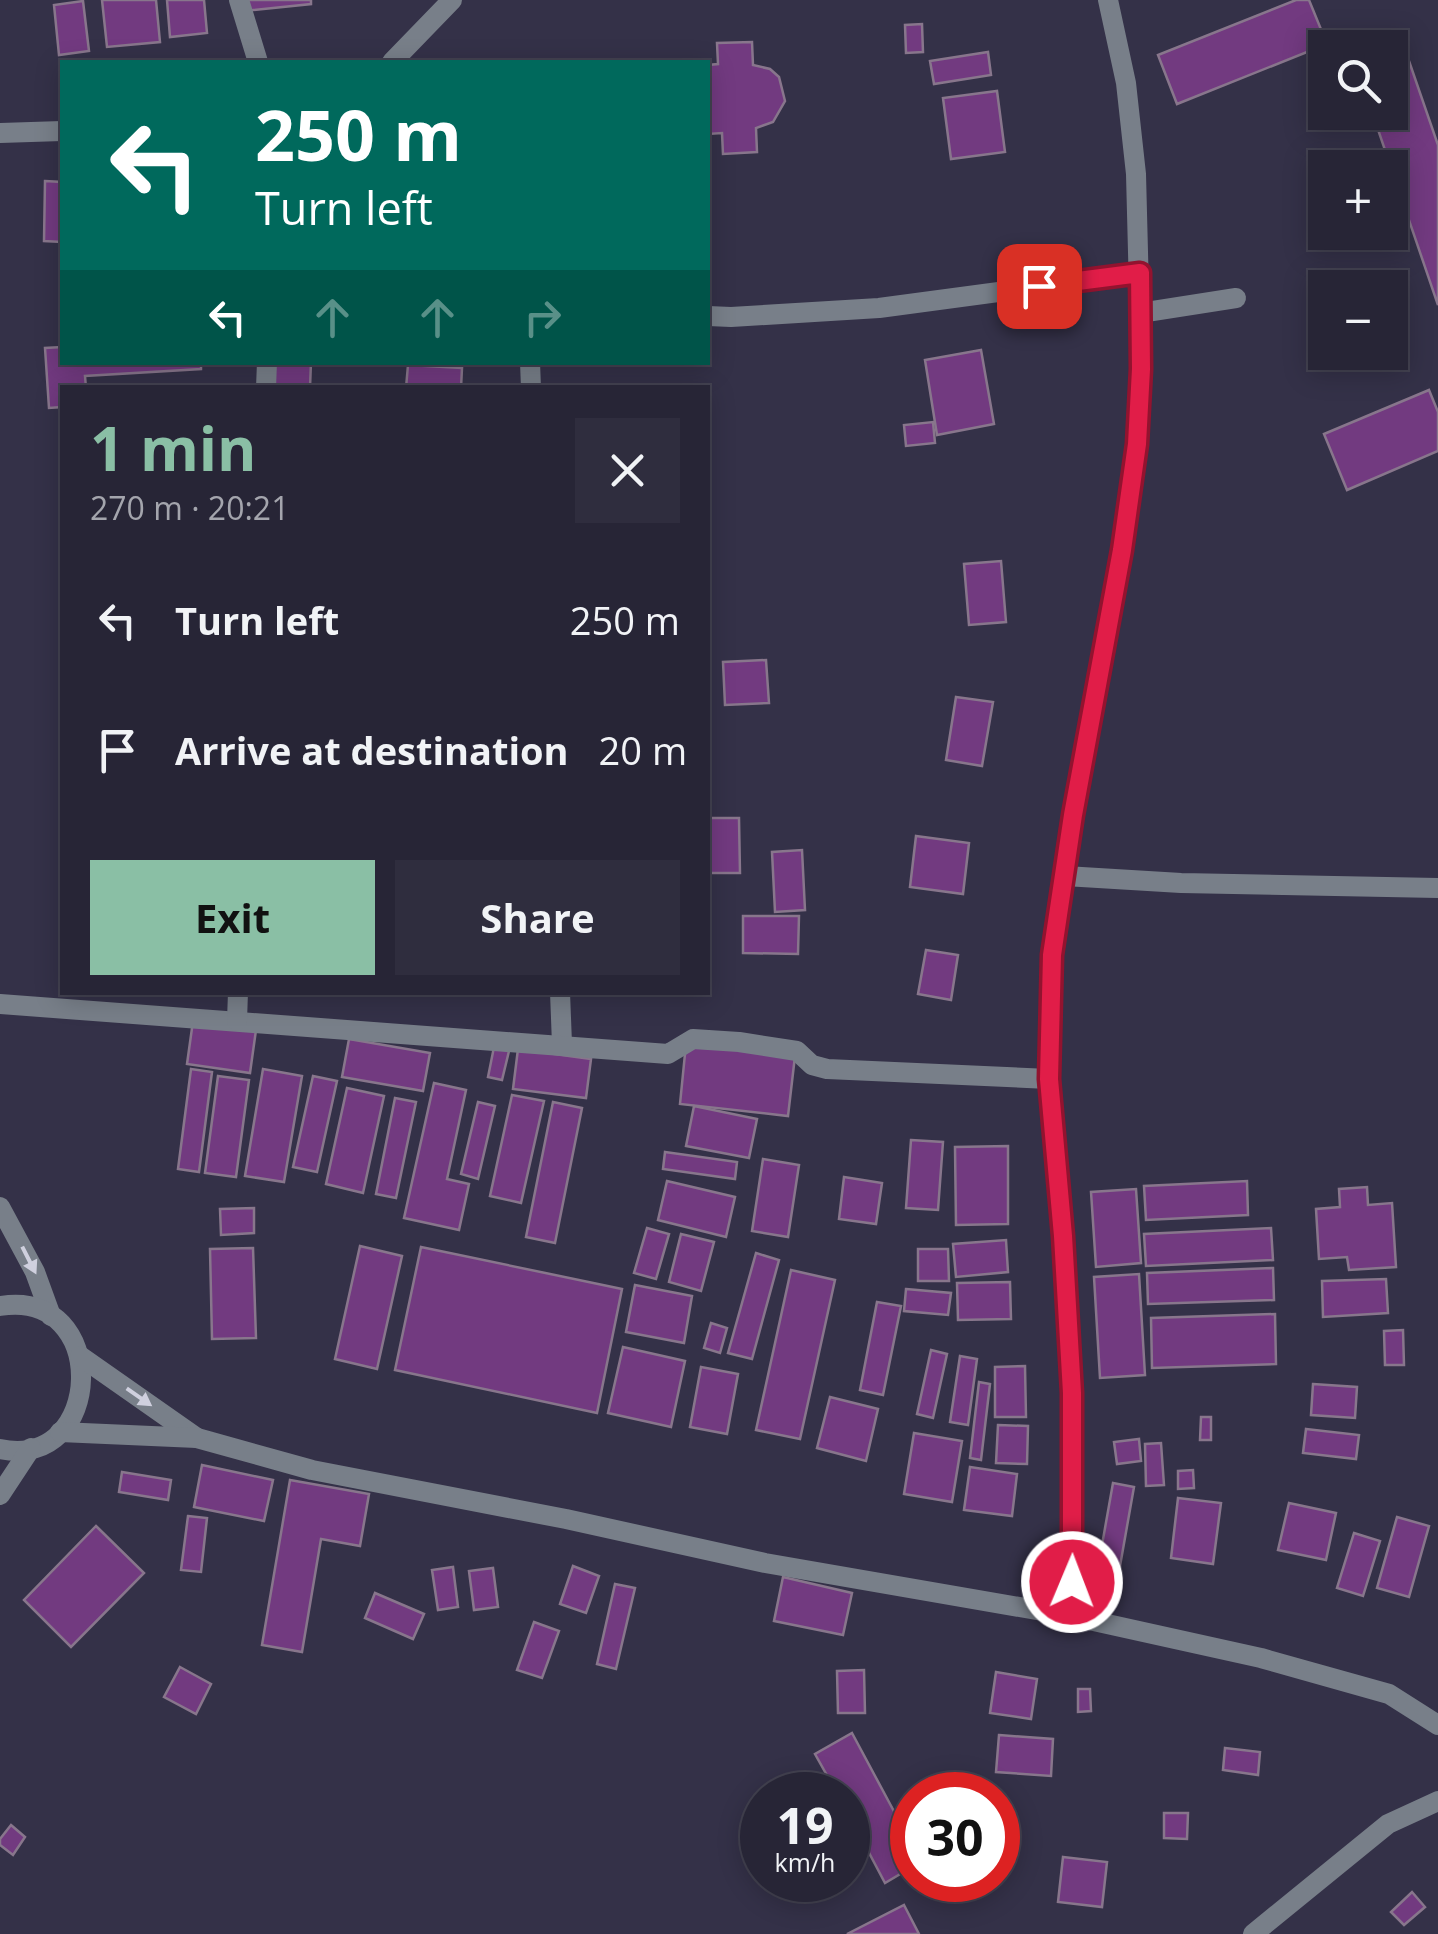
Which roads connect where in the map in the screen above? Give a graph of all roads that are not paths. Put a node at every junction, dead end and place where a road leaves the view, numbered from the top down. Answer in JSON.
{"nodes":[{"id":1,"x":238,"y":0,"type":"edge"},
{"id":2,"x":452,"y":0,"type":"edge"},
{"id":3,"x":1108,"y":0,"type":"edge"},
{"id":4,"x":257,"y":60,"type":"edge"},
{"id":5,"x":394,"y":60,"type":"edge"},
{"id":6,"x":60,"y":131,"type":"edge"},
{"id":7,"x":0,"y":132,"type":"edge"},
{"id":8,"x":1140,"y":273,"type":"junction"},
{"id":9,"x":1236,"y":298,"type":"dead end"},
{"id":10,"x":1140,"y":314,"type":"junction"},
{"id":11,"x":710,"y":316,"type":"edge"},
{"id":12,"x":1065,"y":876,"type":"junction"},
{"id":13,"x":1438,"y":888,"type":"edge"},
{"id":14,"x":238,"y":995,"type":"edge"},
{"id":15,"x":560,"y":995,"type":"edge"},
{"id":16,"x":0,"y":1004,"type":"edge"},
{"id":17,"x":237,"y":1020,"type":"junction"},
{"id":18,"x":562,"y":1044,"type":"junction"},
{"id":19,"x":1049,"y":1079,"type":"junction"},
{"id":20,"x":0,"y":1207,"type":"edge"},
{"id":21,"x":0,"y":1306,"type":"edge"},
{"id":22,"x":50,"y":1316,"type":"junction"},
{"id":23,"x":80,"y":1356,"type":"junction"},
{"id":24,"x":60,"y":1432,"type":"junction"},
{"id":25,"x":197,"y":1438,"type":"junction"},
{"id":26,"x":31,"y":1448,"type":"junction"},
{"id":27,"x":0,"y":1449,"type":"edge"},
{"id":28,"x":0,"y":1495,"type":"edge"},
{"id":29,"x":1071,"y":1616,"type":"junction"},
{"id":30,"x":1438,"y":1725,"type":"edge"},
{"id":31,"x":1438,"y":1801,"type":"edge"},
{"id":32,"x":1252,"y":1934,"type":"edge"}],
"edges":[{"from":1,"to":4,"type":"street"},
{"from":2,"to":5,"type":"street"},
{"from":3,"to":8,"type":"street"},
{"from":6,"to":7,"type":"street"},
{"from":8,"to":10,"type":"street"},
{"from":8,"to":11,"type":"street"},
{"from":9,"to":10,"type":"street"},
{"from":10,"to":12,"type":"street"},
{"from":12,"to":13,"type":"street"},
{"from":12,"to":19,"type":"street"},
{"from":14,"to":17,"type":"street"},
{"from":15,"to":18,"type":"street"},
{"from":16,"to":17,"type":"street"},
{"from":17,"to":18,"type":"street"},
{"from":18,"to":19,"type":"street"},
{"from":19,"to":29,"type":"street"},
{"from":20,"to":22,"type":"street","one_way":true},
{"from":21,"to":22,"type":"street"},
{"from":22,"to":23,"type":"street"},
{"from":23,"to":24,"type":"street"},
{"from":23,"to":25,"type":"street","one_way":true},
{"from":24,"to":25,"type":"street"},
{"from":24,"to":26,"type":"street"},
{"from":25,"to":29,"type":"street"},
{"from":26,"to":27,"type":"street"},
{"from":26,"to":28,"type":"street"},
{"from":29,"to":30,"type":"street"},
{"from":31,"to":32,"type":"street"}]}
